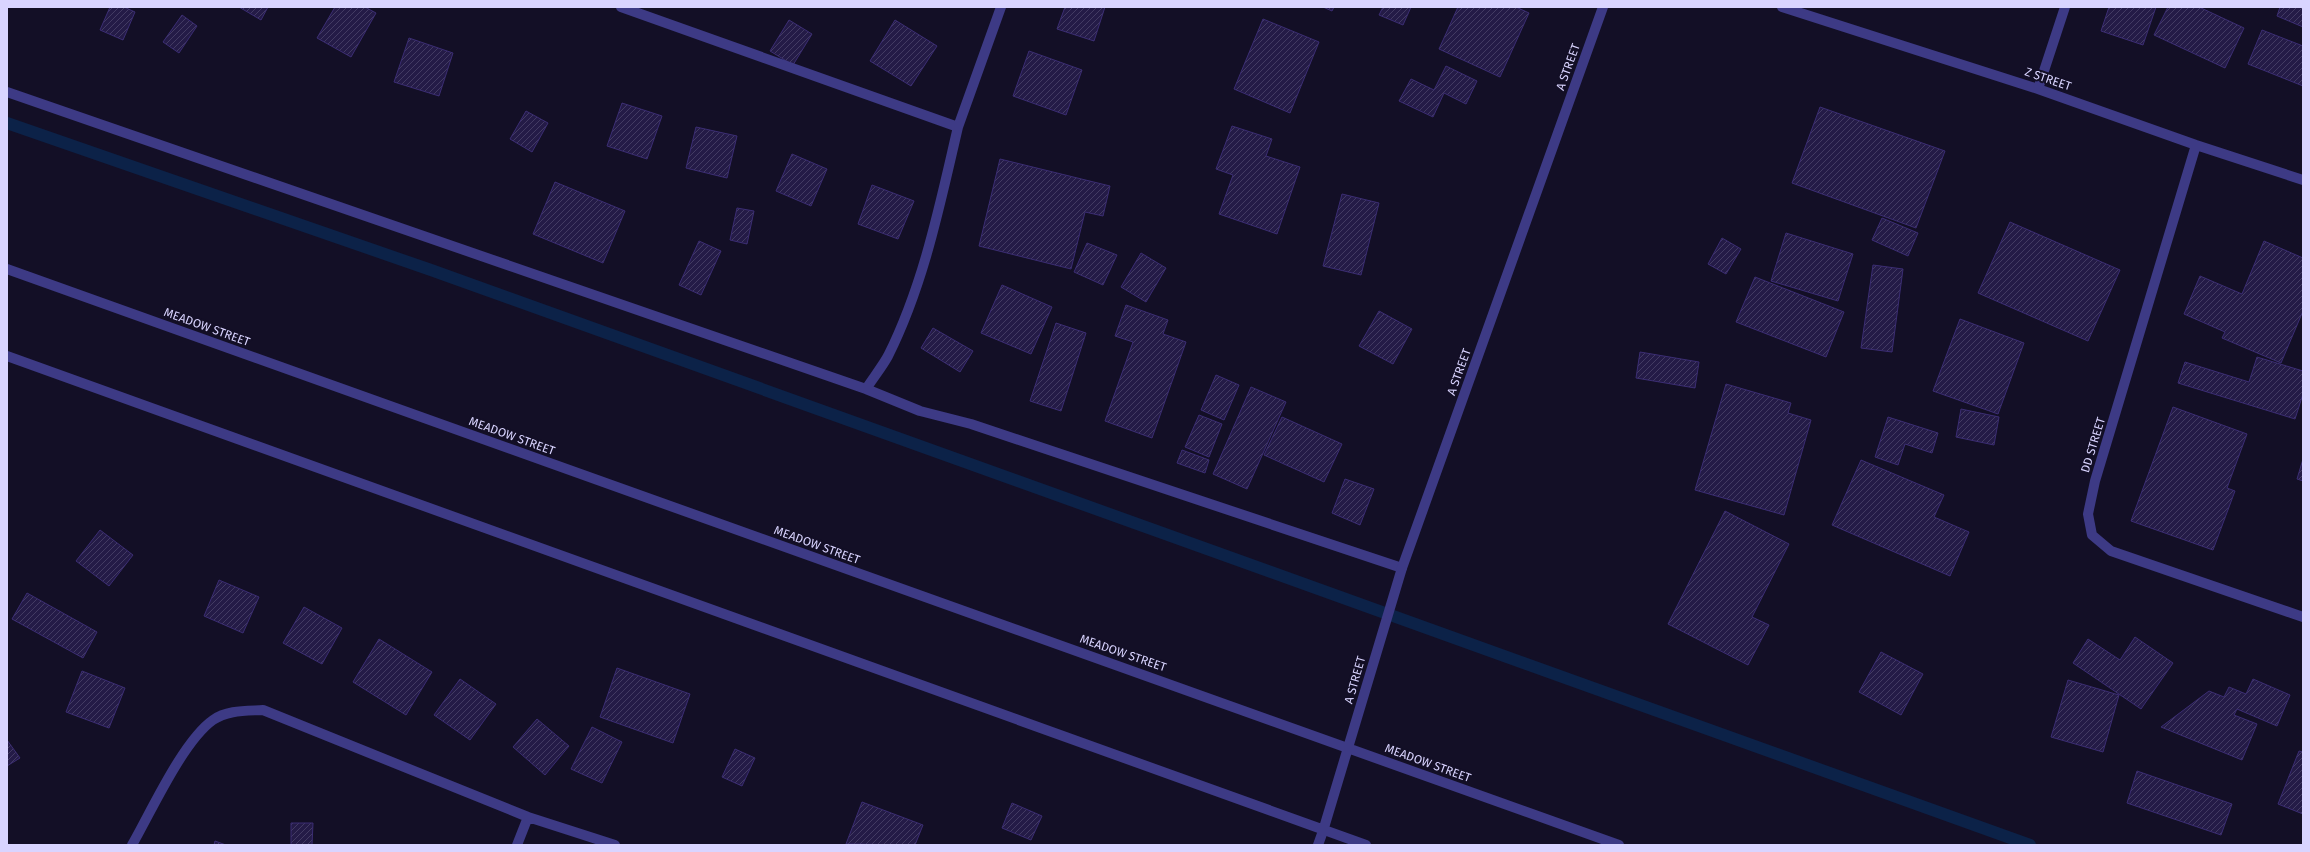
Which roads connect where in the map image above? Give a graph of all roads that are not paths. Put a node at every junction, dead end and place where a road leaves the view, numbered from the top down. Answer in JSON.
{"nodes":[{"id":1,"x":621,"y":7,"type":"edge"},
{"id":2,"x":1001,"y":7,"type":"edge"},
{"id":3,"x":1603,"y":7,"type":"edge"},
{"id":4,"x":1782,"y":7,"type":"edge"},
{"id":5,"x":2065,"y":7,"type":"edge"},
{"id":6,"x":2038,"y":89,"type":"junction"},
{"id":7,"x":7,"y":92,"type":"edge"},
{"id":8,"x":958,"y":127,"type":"junction"},
{"id":9,"x":2196,"y":145,"type":"junction"},
{"id":10,"x":2303,"y":180,"type":"edge"},
{"id":11,"x":7,"y":269,"type":"edge"},
{"id":12,"x":7,"y":356,"type":"edge"},
{"id":13,"x":866,"y":389,"type":"junction"},
{"id":14,"x":1402,"y":568,"type":"junction"},
{"id":15,"x":2303,"y":617,"type":"edge"},
{"id":16,"x":1349,"y":749,"type":"junction"},
{"id":17,"x":528,"y":817,"type":"junction"},
{"id":18,"x":1323,"y":831,"type":"junction"},
{"id":19,"x":132,"y":845,"type":"edge"},
{"id":20,"x":517,"y":845,"type":"edge"},
{"id":21,"x":615,"y":845,"type":"edge"},
{"id":22,"x":1318,"y":845,"type":"edge"},
{"id":23,"x":1366,"y":845,"type":"edge"},
{"id":24,"x":1619,"y":845,"type":"edge"}],
"edges":[{"from":1,"to":8,"type":"street"},
{"from":2,"to":8,"type":"street"},
{"from":3,"to":14,"type":"street","name":"A STREET"},
{"from":4,"to":6,"type":"street","name":"Z STREET"},
{"from":5,"to":6,"type":"street"},
{"from":6,"to":9,"type":"street","name":"Z STREET"},
{"from":7,"to":13,"type":"street"},
{"from":8,"to":13,"type":"street"},
{"from":9,"to":10,"type":"street","name":"Z STREET"},
{"from":9,"to":15,"type":"street","name":"DD STREET"},
{"from":11,"to":16,"type":"street","name":"MEADOW STREET"},
{"from":12,"to":18,"type":"street"},
{"from":13,"to":14,"type":"street"},
{"from":14,"to":16,"type":"street","name":"A STREET"},
{"from":16,"to":18,"type":"street","name":"A STREET"},
{"from":16,"to":24,"type":"street","name":"MEADOW STREET"},
{"from":17,"to":19,"type":"street"},
{"from":17,"to":20,"type":"street"},
{"from":17,"to":21,"type":"street"},
{"from":18,"to":22,"type":"street","name":"A STREET"},
{"from":18,"to":23,"type":"street"}]}
